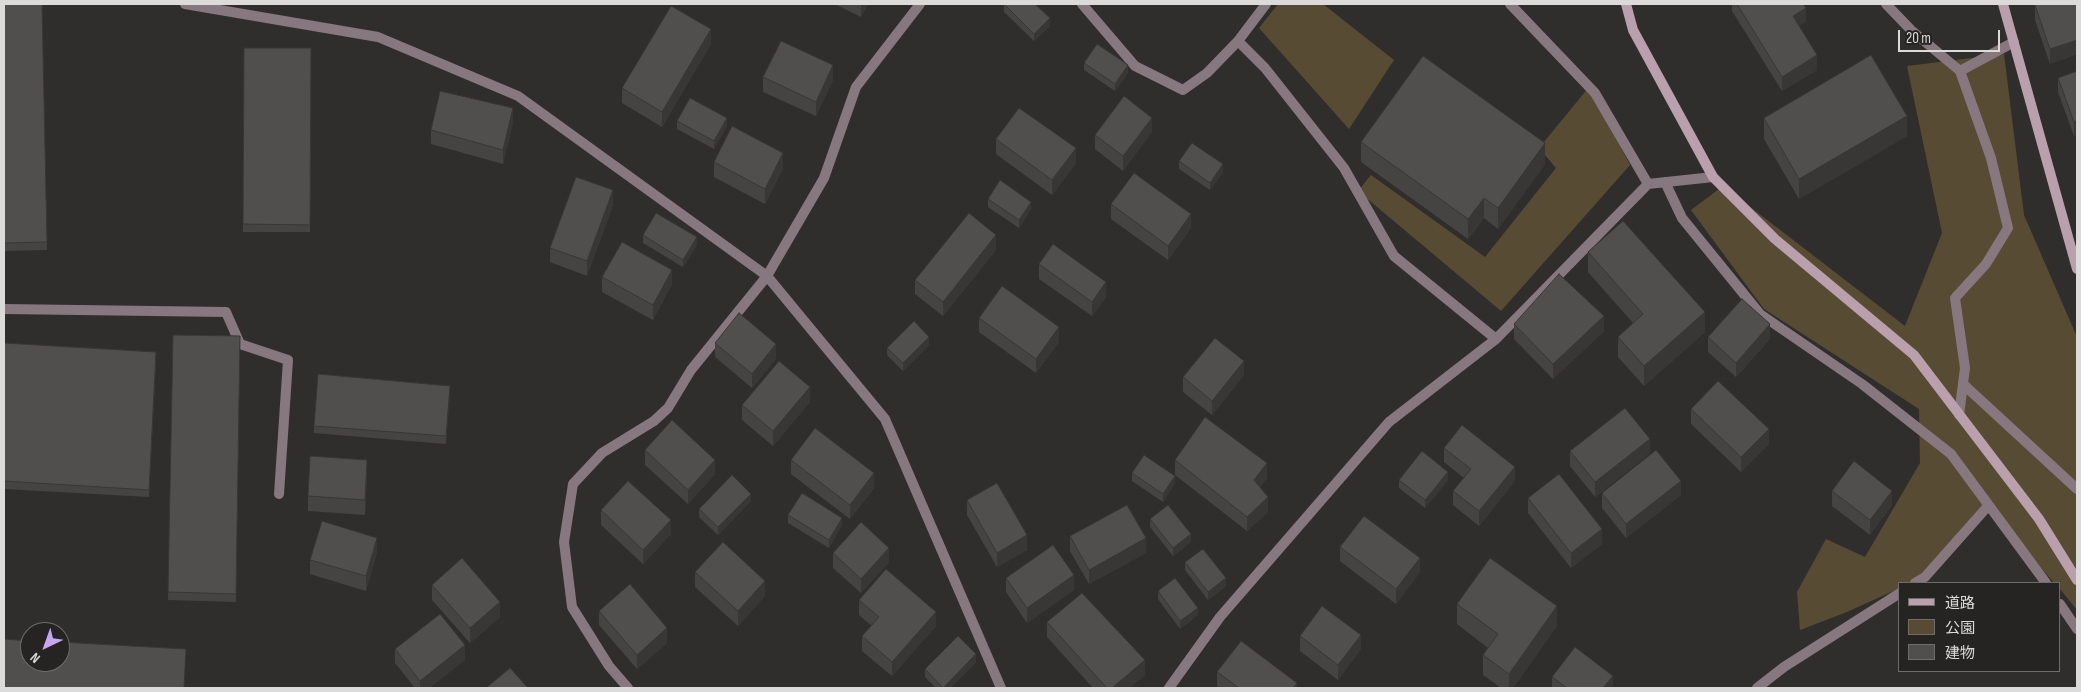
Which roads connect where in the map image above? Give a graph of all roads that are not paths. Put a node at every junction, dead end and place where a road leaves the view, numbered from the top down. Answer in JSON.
{"nodes":[{"id":1,"x":185,"y":4,"type":"edge"},
{"id":2,"x":920,"y":4,"type":"edge"},
{"id":3,"x":1082,"y":4,"type":"edge"},
{"id":4,"x":1266,"y":4,"type":"edge"},
{"id":5,"x":1510,"y":4,"type":"edge"},
{"id":6,"x":1626,"y":4,"type":"edge"},
{"id":7,"x":1886,"y":4,"type":"edge"},
{"id":8,"x":2003,"y":4,"type":"edge"},
{"id":9,"x":1238,"y":42,"type":"junction"},
{"id":10,"x":2014,"y":42,"type":"junction"},
{"id":11,"x":1960,"y":71,"type":"junction"},
{"id":12,"x":1713,"y":177,"type":"junction"},
{"id":13,"x":1664,"y":182,"type":"junction"},
{"id":14,"x":1648,"y":184,"type":"junction"},
{"id":15,"x":2077,"y":269,"type":"edge"},
{"id":16,"x":767,"y":276,"type":"junction"},
{"id":17,"x":4,"y":310,"type":"edge"},
{"id":18,"x":1496,"y":339,"type":"junction"},
{"id":19,"x":1964,"y":384,"type":"junction"},
{"id":20,"x":1959,"y":415,"type":"junction"},
{"id":21,"x":2077,"y":489,"type":"edge"},
{"id":22,"x":279,"y":494,"type":"dead end"},
{"id":23,"x":1988,"y":506,"type":"junction"},
{"id":24,"x":2077,"y":580,"type":"edge"},
{"id":25,"x":1917,"y":582,"type":"edge"},
{"id":26,"x":2045,"y":582,"type":"edge"},
{"id":27,"x":1898,"y":594,"type":"edge"},
{"id":28,"x":2061,"y":605,"type":"edge"},
{"id":29,"x":2077,"y":629,"type":"edge"},
{"id":30,"x":628,"y":688,"type":"edge"},
{"id":31,"x":1001,"y":688,"type":"edge"},
{"id":32,"x":1169,"y":688,"type":"edge"},
{"id":33,"x":1757,"y":688,"type":"edge"}],
"edges":[{"from":1,"to":16,"type":"street"},
{"from":2,"to":16,"type":"street"},
{"from":3,"to":9,"type":"street"},
{"from":4,"to":9,"type":"street"},
{"from":5,"to":14,"type":"street"},
{"from":6,"to":12,"type":"street"},
{"from":7,"to":11,"type":"street"},
{"from":8,"to":10,"type":"street"},
{"from":9,"to":18,"type":"street"},
{"from":10,"to":11,"type":"street"},
{"from":10,"to":15,"type":"street"},
{"from":11,"to":19,"type":"street"},
{"from":12,"to":13,"type":"street"},
{"from":12,"to":20,"type":"street"},
{"from":13,"to":14,"type":"street"},
{"from":13,"to":23,"type":"street"},
{"from":14,"to":18,"type":"street"},
{"from":16,"to":30,"type":"street"},
{"from":16,"to":31,"type":"street"},
{"from":17,"to":22,"type":"street"},
{"from":18,"to":32,"type":"street"},
{"from":19,"to":20,"type":"street"},
{"from":19,"to":21,"type":"street"},
{"from":20,"to":24,"type":"street"},
{"from":23,"to":25,"type":"street"},
{"from":23,"to":26,"type":"street"},
{"from":27,"to":33,"type":"street"},
{"from":28,"to":29,"type":"street"}]}
